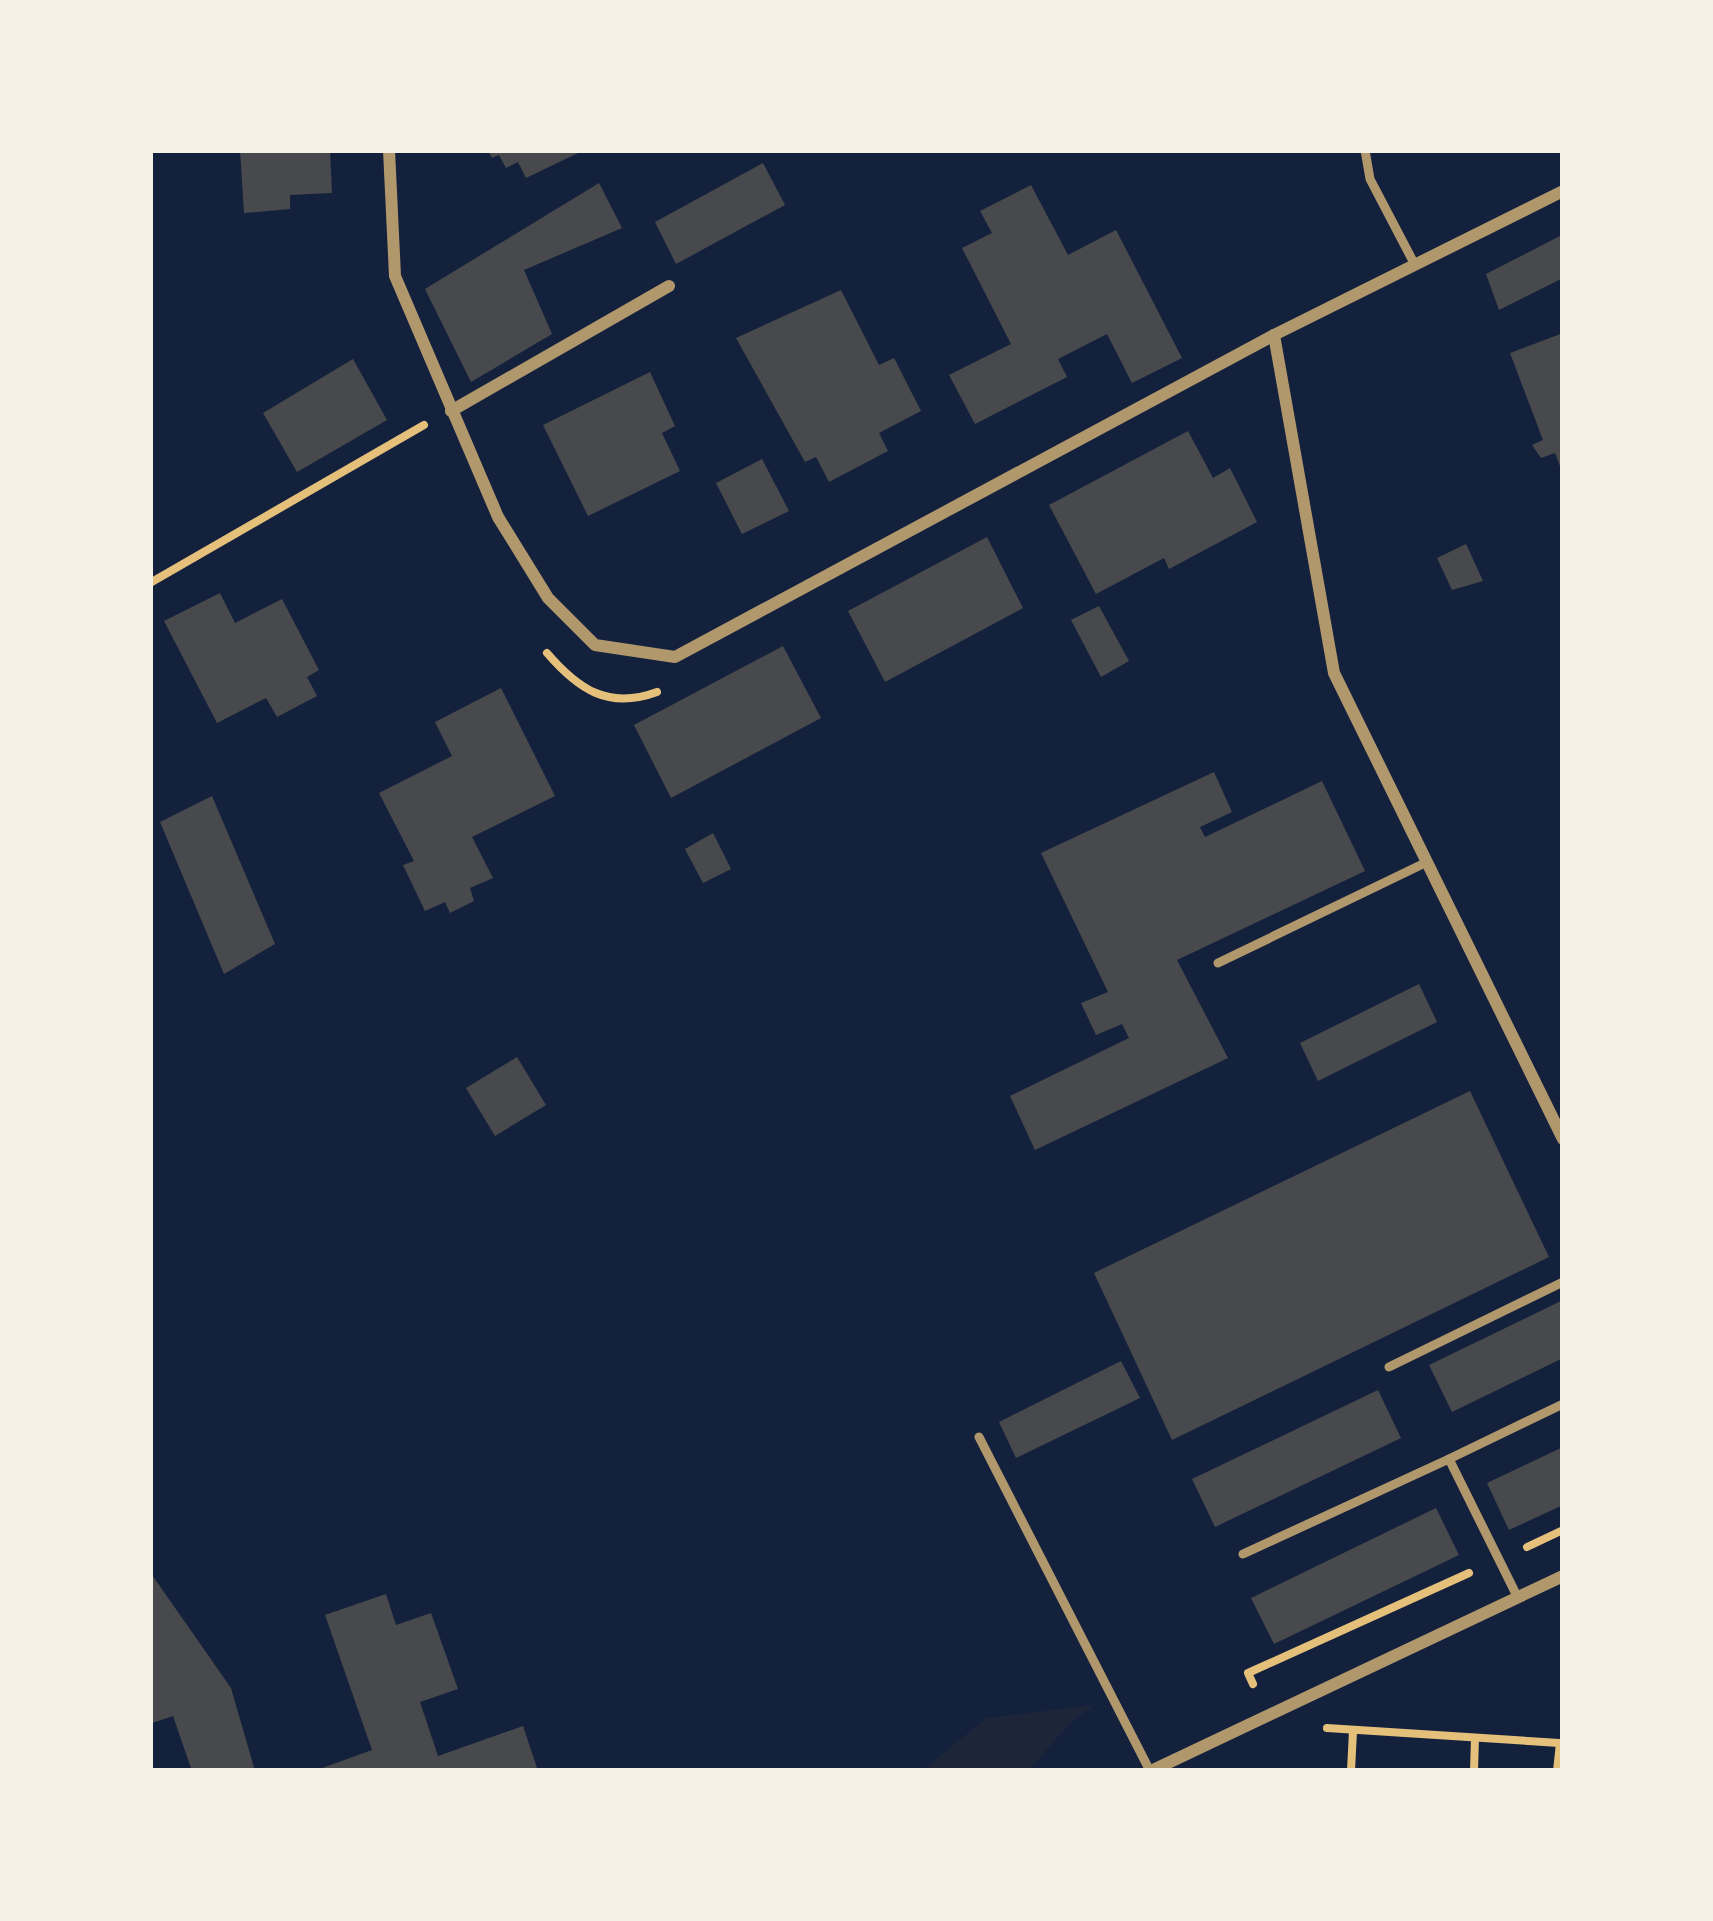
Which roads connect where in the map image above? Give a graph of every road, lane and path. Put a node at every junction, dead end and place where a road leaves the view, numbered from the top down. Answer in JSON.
{"nodes":[{"id":1,"x":389,"y":150,"type":"edge"},
{"id":2,"x":1365,"y":150,"type":"edge"},
{"id":3,"x":1563,"y":191,"type":"edge"},
{"id":4,"x":1415,"y":265,"type":"junction"},
{"id":5,"x":669,"y":286,"type":"dead end"},
{"id":6,"x":1274,"y":334,"type":"junction"},
{"id":7,"x":419,"y":401,"type":"dead end"},
{"id":8,"x":451,"y":411,"type":"junction"},
{"id":9,"x":428,"y":424,"type":"junction"},
{"id":10,"x":438,"y":445,"type":"dead end"},
{"id":11,"x":150,"y":583,"type":"edge"},
{"id":12,"x":533,"y":637,"type":"dead end"},
{"id":13,"x":679,"y":684,"type":"dead end"},
{"id":14,"x":1427,"y":862,"type":"junction"},
{"id":15,"x":1218,"y":963,"type":"dead end"},
{"id":16,"x":1563,"y":1139,"type":"edge"},
{"id":17,"x":1563,"y":1282,"type":"edge"},
{"id":18,"x":1389,"y":1367,"type":"dead end"},
{"id":19,"x":1563,"y":1404,"type":"edge"},
{"id":20,"x":979,"y":1437,"type":"dead end"},
{"id":21,"x":1449,"y":1459,"type":"junction"},
{"id":22,"x":1243,"y":1554,"type":"dead end"},
{"id":23,"x":1563,"y":1576,"type":"edge"},
{"id":24,"x":1518,"y":1598,"type":"junction"},
{"id":25,"x":1319,"y":1727,"type":"dead end"},
{"id":26,"x":1353,"y":1731,"type":"junction"},
{"id":27,"x":1475,"y":1738,"type":"junction"},
{"id":28,"x":1561,"y":1743,"type":"edge"},
{"id":29,"x":1151,"y":1771,"type":"edge"},
{"id":30,"x":1352,"y":1771,"type":"edge"},
{"id":31,"x":1474,"y":1771,"type":"edge"},
{"id":32,"x":1557,"y":1771,"type":"edge"}],
"edges":[{"from":1,"to":8,"type":"street"},
{"from":2,"to":4,"type":"lane"},
{"from":3,"to":4,"type":"street"},
{"from":4,"to":6,"type":"street"},
{"from":5,"to":8,"type":"street"},
{"from":6,"to":8,"type":"street"},
{"from":6,"to":14,"type":"street"},
{"from":7,"to":9,"type":"path"},
{"from":8,"to":9,"type":"path"},
{"from":9,"to":10,"type":"path"},
{"from":9,"to":11,"type":"path"},
{"from":12,"to":13,"type":"path"},
{"from":14,"to":15,"type":"lane"},
{"from":14,"to":16,"type":"street"},
{"from":17,"to":18,"type":"lane"},
{"from":19,"to":21,"type":"lane"},
{"from":20,"to":29,"type":"lane"},
{"from":21,"to":22,"type":"lane"},
{"from":21,"to":24,"type":"lane"},
{"from":23,"to":24,"type":"street"},
{"from":24,"to":29,"type":"street"},
{"from":25,"to":26,"type":"path"},
{"from":26,"to":27,"type":"path"},
{"from":26,"to":30,"type":"path"},
{"from":27,"to":28,"type":"path"},
{"from":27,"to":31,"type":"path"},
{"from":28,"to":32,"type":"path"}]}
